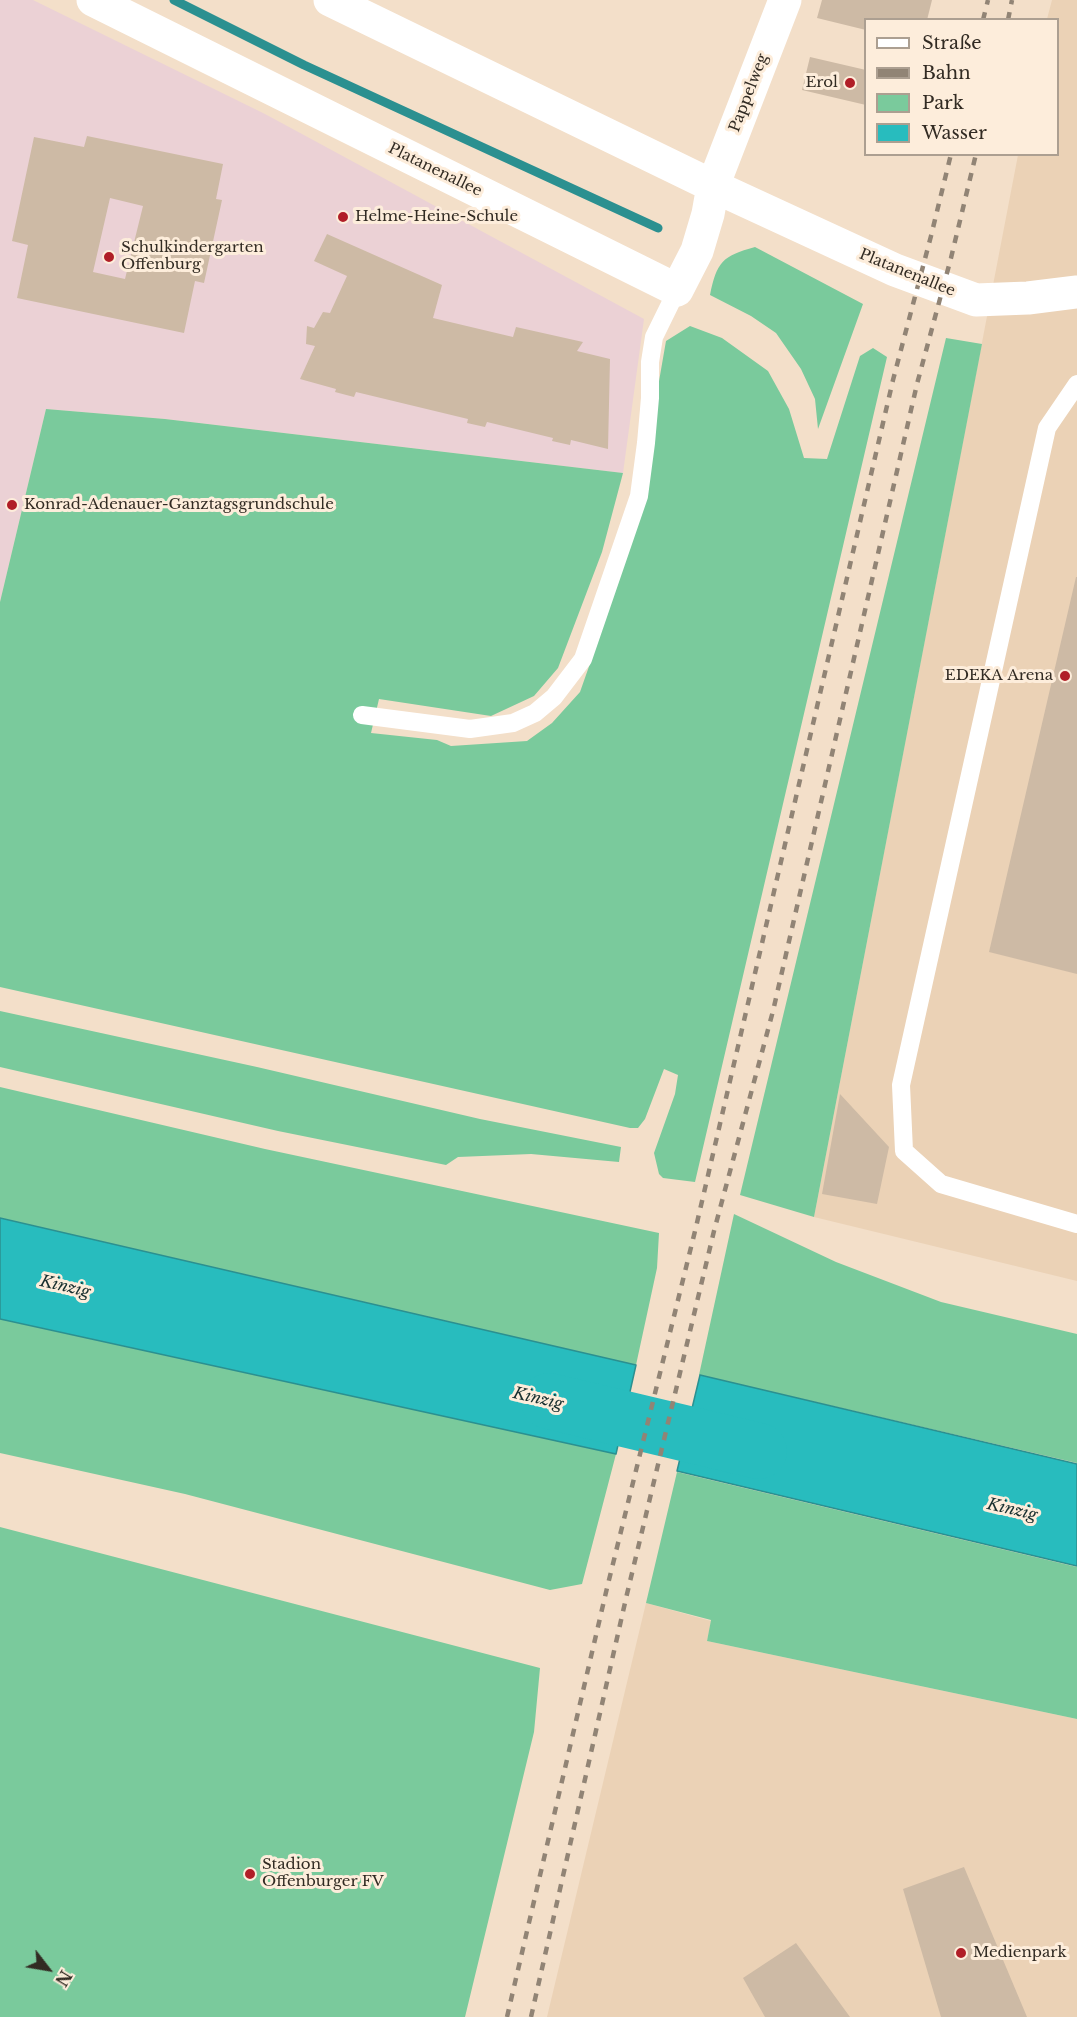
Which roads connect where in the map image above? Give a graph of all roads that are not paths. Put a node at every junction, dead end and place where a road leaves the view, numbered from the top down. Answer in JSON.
{"nodes":[{"id":1,"x":93,"y":0,"type":"edge"},
{"id":2,"x":330,"y":0,"type":"edge"},
{"id":3,"x":785,"y":0,"type":"edge"},
{"id":4,"x":713,"y":186,"type":"junction"},
{"id":5,"x":677,"y":290,"type":"junction"},
{"id":6,"x":1077,"y":292,"type":"edge"},
{"id":7,"x":1077,"y":384,"type":"edge"},
{"id":8,"x":362,"y":715,"type":"dead end"},
{"id":9,"x":1077,"y":1224,"type":"edge"}],
"edges":[{"from":1,"to":5,"type":"street","name":"Platanenallee"},
{"from":2,"to":4,"type":"street","name":"Platanenallee"},
{"from":3,"to":4,"type":"street","name":"Pappelweg"},
{"from":4,"to":5,"type":"street"},
{"from":4,"to":6,"type":"street","name":"Platanenallee"},
{"from":5,"to":8,"type":"lane"},
{"from":7,"to":9,"type":"lane"}]}
